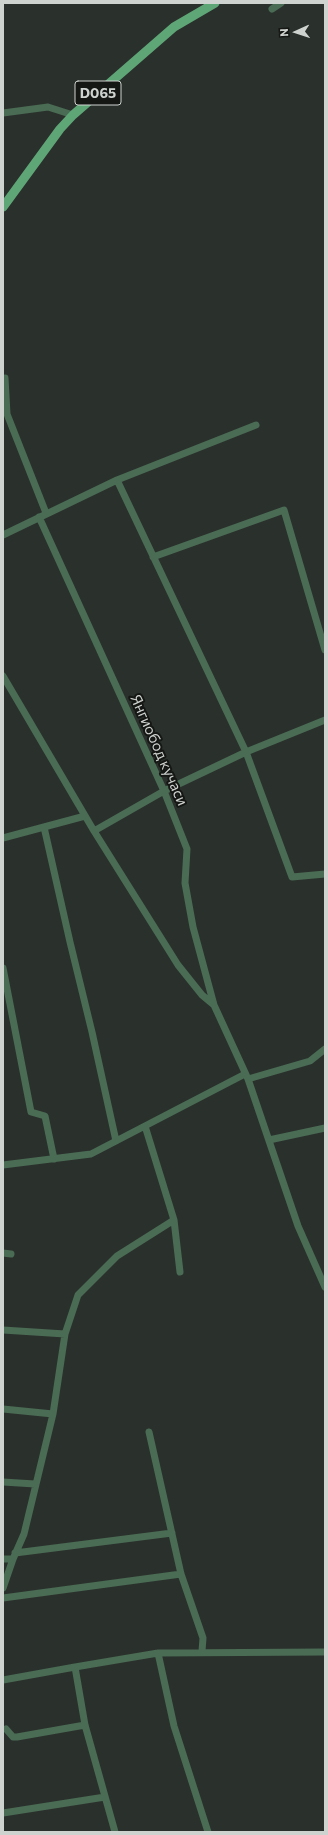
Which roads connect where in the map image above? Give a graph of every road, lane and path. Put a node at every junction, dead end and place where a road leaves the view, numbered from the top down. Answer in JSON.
{"nodes":[{"id":1,"x":215,"y":3,"type":"edge"},
{"id":2,"x":281,"y":3,"type":"edge"},
{"id":3,"x":272,"y":9,"type":"dead end"},
{"id":4,"x":3,"y":113,"type":"edge"},
{"id":5,"x":73,"y":115,"type":"junction"},
{"id":6,"x":3,"y":207,"type":"edge"},
{"id":7,"x":5,"y":378,"type":"dead end"},
{"id":8,"x":256,"y":425,"type":"dead end"},
{"id":9,"x":117,"y":480,"type":"junction"},
{"id":10,"x":46,"y":513,"type":"junction"},
{"id":11,"x":39,"y":517,"type":"junction"},
{"id":12,"x":3,"y":535,"type":"edge"},
{"id":13,"x":153,"y":557,"type":"junction"},
{"id":14,"x":325,"y":650,"type":"edge"},
{"id":15,"x":3,"y":676,"type":"edge"},
{"id":16,"x":325,"y":720,"type":"edge"},
{"id":17,"x":246,"y":752,"type":"junction"},
{"id":18,"x":164,"y":791,"type":"junction"},
{"id":19,"x":85,"y":816,"type":"junction"},
{"id":20,"x":44,"y":827,"type":"junction"},
{"id":21,"x":94,"y":831,"type":"junction"},
{"id":22,"x":3,"y":838,"type":"edge"},
{"id":23,"x":325,"y":874,"type":"edge"},
{"id":24,"x":3,"y":968,"type":"edge"},
{"id":25,"x":214,"y":1005,"type":"junction"},
{"id":26,"x":325,"y":1049,"type":"edge"},
{"id":27,"x":247,"y":1077,"type":"junction"},
{"id":28,"x":145,"y":1126,"type":"junction"},
{"id":29,"x":325,"y":1128,"type":"edge"},
{"id":30,"x":269,"y":1140,"type":"junction"},
{"id":31,"x":116,"y":1141,"type":"junction"},
{"id":32,"x":54,"y":1159,"type":"junction"},
{"id":33,"x":3,"y":1165,"type":"edge"},
{"id":34,"x":174,"y":1220,"type":"junction"},
{"id":35,"x":180,"y":1272,"type":"dead end"},
{"id":36,"x":325,"y":1287,"type":"edge"},
{"id":37,"x":3,"y":1330,"type":"edge"},
{"id":38,"x":65,"y":1334,"type":"junction"},
{"id":39,"x":3,"y":1409,"type":"edge"},
{"id":40,"x":53,"y":1414,"type":"junction"},
{"id":41,"x":149,"y":1432,"type":"dead end"},
{"id":42,"x":3,"y":1482,"type":"edge"},
{"id":43,"x":35,"y":1484,"type":"junction"},
{"id":44,"x":172,"y":1533,"type":"junction"},
{"id":45,"x":14,"y":1556,"type":"junction"},
{"id":46,"x":3,"y":1559,"type":"edge"},
{"id":47,"x":181,"y":1574,"type":"junction"},
{"id":48,"x":3,"y":1588,"type":"edge"},
{"id":49,"x":3,"y":1598,"type":"edge"},
{"id":50,"x":202,"y":1651,"type":"junction"},
{"id":51,"x":325,"y":1652,"type":"edge"},
{"id":52,"x":158,"y":1653,"type":"junction"},
{"id":53,"x":75,"y":1668,"type":"junction"},
{"id":54,"x":3,"y":1680,"type":"edge"},
{"id":55,"x":85,"y":1725,"type":"junction"},
{"id":56,"x":6,"y":1729,"type":"dead end"},
{"id":57,"x":105,"y":1797,"type":"junction"},
{"id":58,"x":3,"y":1813,"type":"edge"},
{"id":59,"x":115,"y":1832,"type":"edge"},
{"id":60,"x":208,"y":1832,"type":"edge"}],
"edges":[{"from":1,"to":5,"type":"main road","number":"D065"},
{"from":2,"to":3,"type":"street"},
{"from":4,"to":5,"type":"street"},
{"from":5,"to":6,"type":"main road","number":"D065"},
{"from":7,"to":10,"type":"street"},
{"from":8,"to":9,"type":"street"},
{"from":9,"to":10,"type":"street"},
{"from":9,"to":13,"type":"street"},
{"from":10,"to":11,"type":"street"},
{"from":11,"to":12,"type":"street"},
{"from":11,"to":18,"type":"street","name":"Янгиобод кучаси"},
{"from":13,"to":14,"type":"street"},
{"from":13,"to":17,"type":"street"},
{"from":15,"to":19,"type":"street","name":"Янгиобод кучаси"},
{"from":16,"to":17,"type":"street"},
{"from":17,"to":18,"type":"street"},
{"from":17,"to":23,"type":"street"},
{"from":18,"to":21,"type":"street"},
{"from":18,"to":25,"type":"street","name":"Янгиобод кучаси"},
{"from":19,"to":20,"type":"street"},
{"from":19,"to":21,"type":"street","name":"Янгиобод кучаси"},
{"from":20,"to":22,"type":"street"},
{"from":20,"to":31,"type":"street"},
{"from":21,"to":25,"type":"street","name":"Янгиобод кучаси"},
{"from":24,"to":32,"type":"street"},
{"from":25,"to":27,"type":"street","name":"Янгиобод кучаси"},
{"from":26,"to":27,"type":"street"},
{"from":27,"to":28,"type":"street"},
{"from":27,"to":30,"type":"street","name":"Янгиобод кучаси"},
{"from":28,"to":31,"type":"street"},
{"from":28,"to":34,"type":"street"},
{"from":29,"to":30,"type":"street"},
{"from":30,"to":36,"type":"street","name":"Янгиобод кучаси"},
{"from":31,"to":32,"type":"street"},
{"from":32,"to":33,"type":"street"},
{"from":34,"to":35,"type":"street"},
{"from":34,"to":38,"type":"street"},
{"from":37,"to":38,"type":"street"},
{"from":38,"to":40,"type":"street"},
{"from":39,"to":40,"type":"street"},
{"from":40,"to":43,"type":"street"},
{"from":41,"to":44,"type":"street"},
{"from":42,"to":43,"type":"street"},
{"from":43,"to":45,"type":"street"},
{"from":44,"to":45,"type":"street"},
{"from":44,"to":47,"type":"street"},
{"from":45,"to":46,"type":"street"},
{"from":45,"to":48,"type":"street"},
{"from":47,"to":49,"type":"street"},
{"from":47,"to":50,"type":"street"},
{"from":50,"to":51,"type":"street"},
{"from":50,"to":52,"type":"street"},
{"from":52,"to":53,"type":"street"},
{"from":52,"to":60,"type":"street"},
{"from":53,"to":54,"type":"street"},
{"from":53,"to":55,"type":"street"},
{"from":55,"to":56,"type":"street"},
{"from":55,"to":57,"type":"street"},
{"from":57,"to":58,"type":"street"},
{"from":57,"to":59,"type":"street"}]}
